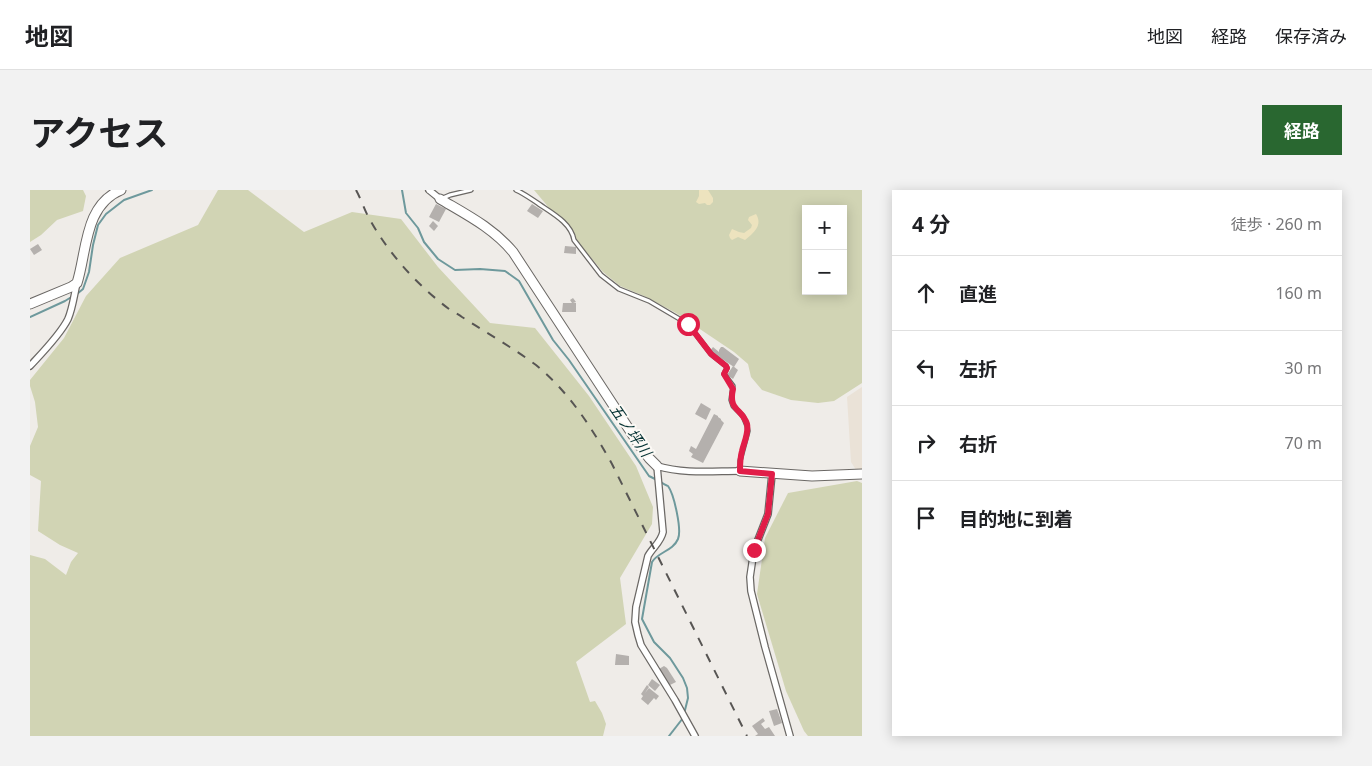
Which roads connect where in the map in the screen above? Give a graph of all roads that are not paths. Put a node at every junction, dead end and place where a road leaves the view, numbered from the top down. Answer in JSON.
{"nodes":[{"id":1,"x":121,"y":190,"type":"edge"},
{"id":2,"x":429,"y":190,"type":"edge"},
{"id":3,"x":471,"y":190,"type":"edge"},
{"id":4,"x":516,"y":190,"type":"edge"},
{"id":5,"x":440,"y":199,"type":"junction"},
{"id":6,"x":76,"y":283,"type":"junction"},
{"id":7,"x":30,"y":304,"type":"edge"},
{"id":8,"x":30,"y":366,"type":"edge"},
{"id":9,"x":657,"y":469,"type":"junction"},
{"id":10,"x":740,"y":471,"type":"junction"},
{"id":11,"x":772,"y":474,"type":"junction"},
{"id":12,"x":862,"y":474,"type":"edge"},
{"id":13,"x":695,"y":736,"type":"edge"},
{"id":14,"x":790,"y":736,"type":"edge"}],
"edges":[{"from":1,"to":6,"type":"street"},
{"from":2,"to":5,"type":"street"},
{"from":3,"to":5,"type":"lane"},
{"from":4,"to":10,"type":"lane"},
{"from":5,"to":9,"type":"street"},
{"from":6,"to":7,"type":"street"},
{"from":6,"to":8,"type":"street"},
{"from":9,"to":10,"type":"street"},
{"from":9,"to":13,"type":"street"},
{"from":10,"to":11,"type":"street"},
{"from":11,"to":12,"type":"street"},
{"from":11,"to":14,"type":"street"}]}
